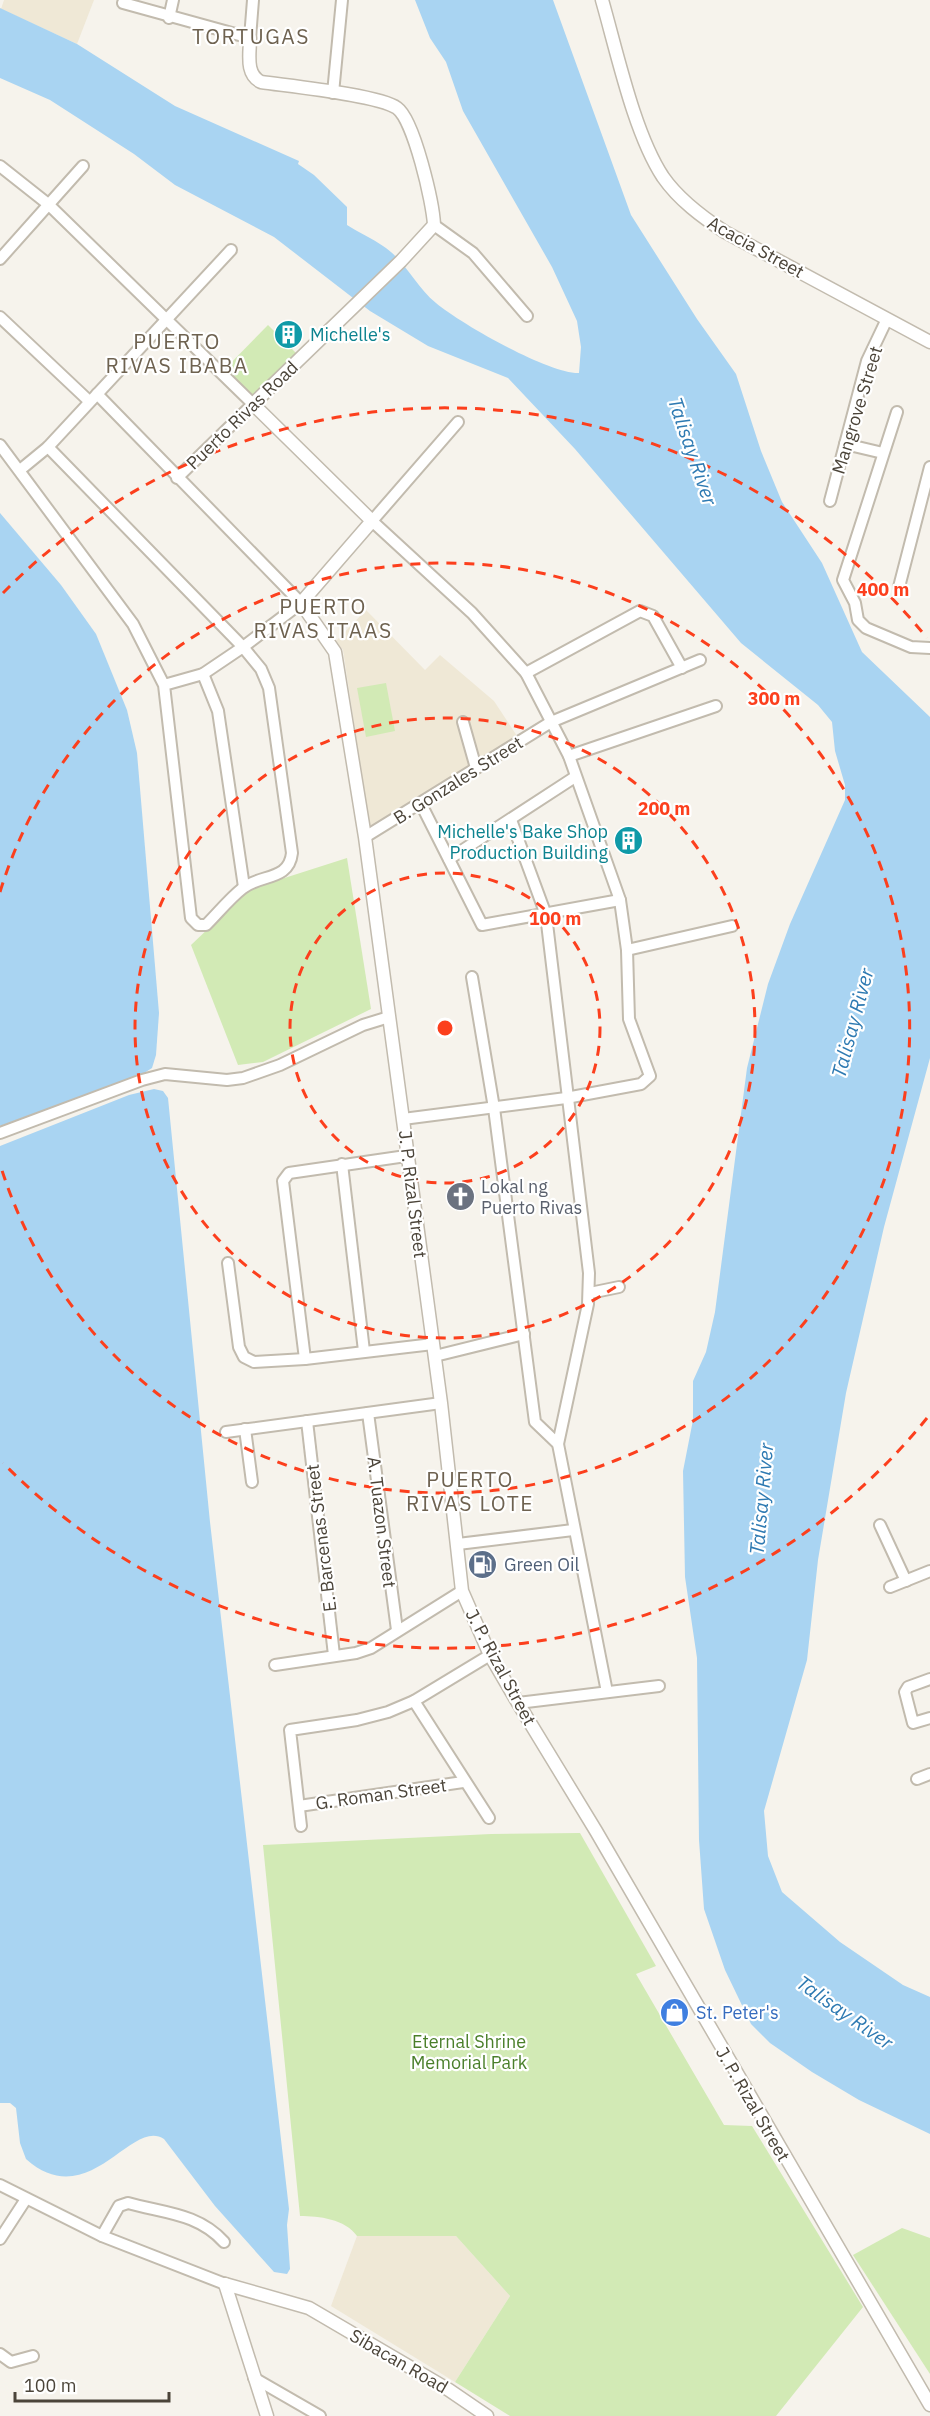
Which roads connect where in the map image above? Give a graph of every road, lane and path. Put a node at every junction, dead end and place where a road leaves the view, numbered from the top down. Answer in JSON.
{"nodes":[{"id":1,"x":173,"y":0,"type":"edge"},
{"id":2,"x":253,"y":0,"type":"edge"},
{"id":3,"x":342,"y":0,"type":"edge"},
{"id":4,"x":602,"y":0,"type":"edge"},
{"id":5,"x":123,"y":3,"type":"dead end"},
{"id":6,"x":169,"y":18,"type":"junction"},
{"id":7,"x":250,"y":38,"type":"junction"},
{"id":8,"x":333,"y":93,"type":"junction"},
{"id":9,"x":0,"y":166,"type":"edge"},
{"id":10,"x":83,"y":166,"type":"dead end"},
{"id":11,"x":48,"y":204,"type":"junction"},
{"id":12,"x":434,"y":225,"type":"junction"},
{"id":13,"x":231,"y":250,"type":"dead end"},
{"id":14,"x":0,"y":259,"type":"edge"},
{"id":15,"x":527,"y":316,"type":"dead end"},
{"id":16,"x":0,"y":317,"type":"edge"},
{"id":17,"x":168,"y":319,"type":"junction"},
{"id":18,"x":887,"y":319,"type":"junction"},
{"id":19,"x":930,"y":342,"type":"edge"},
{"id":20,"x":93,"y":398,"type":"junction"},
{"id":21,"x":253,"y":404,"type":"junction"},
{"id":22,"x":897,"y":412,"type":"dead end"},
{"id":23,"x":458,"y":422,"type":"dead end"},
{"id":24,"x":846,"y":444,"type":"junction"},
{"id":25,"x":0,"y":445,"type":"edge"},
{"id":26,"x":48,"y":447,"type":"junction"},
{"id":27,"x":883,"y":453,"type":"junction"},
{"id":28,"x":930,"y":467,"type":"edge"},
{"id":29,"x":20,"y":470,"type":"junction"},
{"id":30,"x":177,"y":478,"type":"junction"},
{"id":31,"x":830,"y":501,"type":"dead end"},
{"id":32,"x":372,"y":521,"type":"junction"},
{"id":33,"x":899,"y":587,"type":"dead end"},
{"id":34,"x":301,"y":603,"type":"junction"},
{"id":35,"x":243,"y":648,"type":"junction"},
{"id":36,"x":930,"y":648,"type":"edge"},
{"id":37,"x":700,"y":660,"type":"dead end"},
{"id":38,"x":682,"y":668,"type":"junction"},
{"id":39,"x":526,"y":673,"type":"junction"},
{"id":40,"x":203,"y":674,"type":"junction"},
{"id":41,"x":164,"y":685,"type":"junction"},
{"id":42,"x":716,"y":706,"type":"dead end"},
{"id":43,"x":463,"y":722,"type":"dead end"},
{"id":44,"x":551,"y":722,"type":"junction"},
{"id":45,"x":569,"y":756,"type":"junction"},
{"id":46,"x":476,"y":768,"type":"junction"},
{"id":47,"x":575,"y":777,"type":"junction"},
{"id":48,"x":421,"y":804,"type":"junction"},
{"id":49,"x":512,"y":819,"type":"junction"},
{"id":50,"x":365,"y":837,"type":"junction"},
{"id":51,"x":449,"y":859,"type":"junction"},
{"id":52,"x":244,"y":887,"type":"junction"},
{"id":53,"x":620,"y":900,"type":"junction"},
{"id":54,"x":546,"y":915,"type":"junction"},
{"id":55,"x":732,"y":926,"type":"dead end"},
{"id":56,"x":627,"y":950,"type":"junction"},
{"id":57,"x":472,"y":977,"type":"dead end"},
{"id":58,"x":389,"y":1017,"type":"junction"},
{"id":59,"x":566,"y":1098,"type":"junction"},
{"id":60,"x":494,"y":1108,"type":"junction"},
{"id":61,"x":403,"y":1119,"type":"junction"},
{"id":62,"x":0,"y":1133,"type":"edge"},
{"id":63,"x":406,"y":1156,"type":"junction"},
{"id":64,"x":342,"y":1164,"type":"junction"},
{"id":65,"x":228,"y":1263,"type":"dead end"},
{"id":66,"x":619,"y":1287,"type":"dead end"},
{"id":67,"x":590,"y":1293,"type":"junction"},
{"id":68,"x":524,"y":1334,"type":"junction"},
{"id":69,"x":434,"y":1350,"type":"junction"},
{"id":70,"x":364,"y":1351,"type":"junction"},
{"id":71,"x":305,"y":1359,"type":"junction"},
{"id":72,"x":441,"y":1403,"type":"junction"},
{"id":73,"x":368,"y":1413,"type":"junction"},
{"id":74,"x":307,"y":1421,"type":"junction"},
{"id":75,"x":245,"y":1429,"type":"junction"},
{"id":76,"x":226,"y":1432,"type":"dead end"},
{"id":77,"x":558,"y":1444,"type":"junction"},
{"id":78,"x":252,"y":1482,"type":"dead end"},
{"id":79,"x":880,"y":1525,"type":"dead end"},
{"id":80,"x":573,"y":1530,"type":"junction"},
{"id":81,"x":458,"y":1544,"type":"junction"},
{"id":82,"x":930,"y":1571,"type":"edge"},
{"id":83,"x":906,"y":1581,"type":"junction"},
{"id":84,"x":890,"y":1587,"type":"dead end"},
{"id":85,"x":462,"y":1591,"type":"junction"},
{"id":86,"x":396,"y":1630,"type":"junction"},
{"id":87,"x":334,"y":1655,"type":"junction"},
{"id":88,"x":490,"y":1655,"type":"junction"},
{"id":89,"x":275,"y":1665,"type":"dead end"},
{"id":90,"x":930,"y":1679,"type":"edge"},
{"id":91,"x":659,"y":1686,"type":"dead end"},
{"id":92,"x":607,"y":1692,"type":"junction"},
{"id":93,"x":414,"y":1701,"type":"junction"},
{"id":94,"x":518,"y":1702,"type":"junction"},
{"id":95,"x":930,"y":1718,"type":"edge"},
{"id":96,"x":930,"y":1774,"type":"edge"},
{"id":97,"x":917,"y":1779,"type":"dead end"},
{"id":98,"x":463,"y":1782,"type":"junction"},
{"id":99,"x":299,"y":1806,"type":"junction"},
{"id":100,"x":489,"y":1818,"type":"dead end"},
{"id":101,"x":301,"y":1826,"type":"dead end"},
{"id":102,"x":0,"y":2185,"type":"edge"},
{"id":103,"x":26,"y":2199,"type":"junction"},
{"id":104,"x":102,"y":2236,"type":"junction"},
{"id":105,"x":0,"y":2239,"type":"edge"},
{"id":106,"x":224,"y":2242,"type":"dead end"},
{"id":107,"x":225,"y":2284,"type":"junction"},
{"id":108,"x":0,"y":2354,"type":"edge"},
{"id":109,"x":33,"y":2356,"type":"dead end"},
{"id":110,"x":254,"y":2378,"type":"junction"},
{"id":111,"x":930,"y":2405,"type":"edge"},
{"id":112,"x":267,"y":2416,"type":"edge"},
{"id":113,"x":320,"y":2416,"type":"edge"},
{"id":114,"x":487,"y":2416,"type":"edge"}],
"edges":[{"from":1,"to":6,"type":"street"},
{"from":2,"to":7,"type":"street"},
{"from":3,"to":8,"type":"street"},
{"from":4,"to":18,"type":"street","name":"Acacia Street"},
{"from":5,"to":6,"type":"street"},
{"from":6,"to":7,"type":"street"},
{"from":7,"to":8,"type":"street"},
{"from":8,"to":12,"type":"street"},
{"from":9,"to":11,"type":"street"},
{"from":10,"to":11,"type":"street"},
{"from":11,"to":14,"type":"street"},
{"from":11,"to":17,"type":"street"},
{"from":12,"to":15,"type":"street"},
{"from":12,"to":21,"type":"street","name":"Puerto Rivas Road"},
{"from":13,"to":17,"type":"street"},
{"from":16,"to":20,"type":"street"},
{"from":17,"to":20,"type":"street"},
{"from":17,"to":21,"type":"street"},
{"from":18,"to":19,"type":"street","name":"Acacia Street"},
{"from":18,"to":24,"type":"street","name":"Mangrove Street"},
{"from":20,"to":26,"type":"street"},
{"from":20,"to":30,"type":"street"},
{"from":21,"to":30,"type":"street","name":"Puerto Rivas Road"},
{"from":21,"to":32,"type":"street"},
{"from":22,"to":27,"type":"street"},
{"from":23,"to":32,"type":"street"},
{"from":24,"to":27,"type":"street"},
{"from":24,"to":31,"type":"street","name":"Mangrove Street"},
{"from":25,"to":29,"type":"street"},
{"from":26,"to":29,"type":"street"},
{"from":26,"to":35,"type":"street"},
{"from":27,"to":36,"type":"street"},
{"from":28,"to":33,"type":"street"},
{"from":29,"to":41,"type":"street"},
{"from":30,"to":34,"type":"street"},
{"from":32,"to":34,"type":"street"},
{"from":32,"to":39,"type":"street"},
{"from":34,"to":35,"type":"street"},
{"from":34,"to":50,"type":"street","name":"J. P. Rizal Street"},
{"from":35,"to":40,"type":"street"},
{"from":35,"to":52,"type":"street"},
{"from":37,"to":38,"type":"street","name":"B. Gonzales Street"},
{"from":38,"to":39,"type":"street"},
{"from":38,"to":44,"type":"street","name":"B. Gonzales Street"},
{"from":39,"to":44,"type":"street"},
{"from":40,"to":41,"type":"street"},
{"from":40,"to":52,"type":"street"},
{"from":41,"to":52,"type":"street"},
{"from":42,"to":45,"type":"street"},
{"from":43,"to":46,"type":"street"},
{"from":44,"to":45,"type":"street"},
{"from":44,"to":46,"type":"street","name":"B. Gonzales Street"},
{"from":45,"to":47,"type":"street"},
{"from":46,"to":48,"type":"street","name":"B. Gonzales Street"},
{"from":47,"to":49,"type":"street"},
{"from":47,"to":53,"type":"street"},
{"from":48,"to":50,"type":"street","name":"B. Gonzales Street"},
{"from":48,"to":51,"type":"street"},
{"from":49,"to":51,"type":"street"},
{"from":49,"to":54,"type":"street"},
{"from":50,"to":58,"type":"street","name":"J. P. Rizal Street"},
{"from":51,"to":54,"type":"street"},
{"from":53,"to":54,"type":"street"},
{"from":53,"to":56,"type":"street"},
{"from":54,"to":59,"type":"street"},
{"from":55,"to":56,"type":"street"},
{"from":56,"to":59,"type":"street"},
{"from":57,"to":60,"type":"street"},
{"from":58,"to":61,"type":"street","name":"J. P. Rizal Street"},
{"from":58,"to":62,"type":"street"},
{"from":59,"to":60,"type":"street"},
{"from":59,"to":67,"type":"street"},
{"from":60,"to":61,"type":"street"},
{"from":60,"to":68,"type":"street"},
{"from":61,"to":63,"type":"street","name":"J. P. Rizal Street"},
{"from":63,"to":64,"type":"street"},
{"from":63,"to":69,"type":"street","name":"J. P. Rizal Street"},
{"from":64,"to":70,"type":"street"},
{"from":64,"to":71,"type":"street"},
{"from":65,"to":71,"type":"street"},
{"from":66,"to":67,"type":"street"},
{"from":67,"to":77,"type":"street"},
{"from":68,"to":69,"type":"street"},
{"from":68,"to":77,"type":"street"},
{"from":69,"to":70,"type":"street"},
{"from":69,"to":72,"type":"street","name":"J. P. Rizal Street"},
{"from":70,"to":71,"type":"street"},
{"from":72,"to":73,"type":"street"},
{"from":72,"to":81,"type":"street","name":"J. P. Rizal Street"},
{"from":73,"to":74,"type":"street"},
{"from":73,"to":86,"type":"street","name":"A. Tuazon Street"},
{"from":74,"to":75,"type":"street"},
{"from":74,"to":87,"type":"street","name":"E. Barcenas Street"},
{"from":75,"to":76,"type":"street"},
{"from":75,"to":78,"type":"street"},
{"from":77,"to":80,"type":"street"},
{"from":79,"to":83,"type":"street"},
{"from":80,"to":81,"type":"street"},
{"from":80,"to":92,"type":"street"},
{"from":81,"to":85,"type":"street","name":"J. P. Rizal Street"},
{"from":82,"to":83,"type":"street"},
{"from":83,"to":84,"type":"street"},
{"from":85,"to":86,"type":"street"},
{"from":85,"to":88,"type":"street","name":"J. P. Rizal Street"},
{"from":86,"to":87,"type":"street"},
{"from":87,"to":89,"type":"street"},
{"from":88,"to":93,"type":"street"},
{"from":88,"to":94,"type":"street","name":"J. P. Rizal Street"},
{"from":90,"to":95,"type":"street"},
{"from":91,"to":92,"type":"street"},
{"from":92,"to":94,"type":"street"},
{"from":93,"to":98,"type":"street"},
{"from":93,"to":99,"type":"street"},
{"from":94,"to":111,"type":"street","name":"J. P. Rizal Street"},
{"from":96,"to":97,"type":"street"},
{"from":98,"to":99,"type":"street","name":"G. Roman Street"},
{"from":98,"to":100,"type":"street"},
{"from":99,"to":101,"type":"street"},
{"from":102,"to":103,"type":"street"},
{"from":103,"to":104,"type":"street"},
{"from":103,"to":105,"type":"street"},
{"from":104,"to":106,"type":"street"},
{"from":104,"to":107,"type":"street"},
{"from":107,"to":110,"type":"street"},
{"from":107,"to":114,"type":"street","name":"Sibacan Road"},
{"from":108,"to":109,"type":"street"},
{"from":110,"to":112,"type":"street"},
{"from":110,"to":113,"type":"street"}]}
